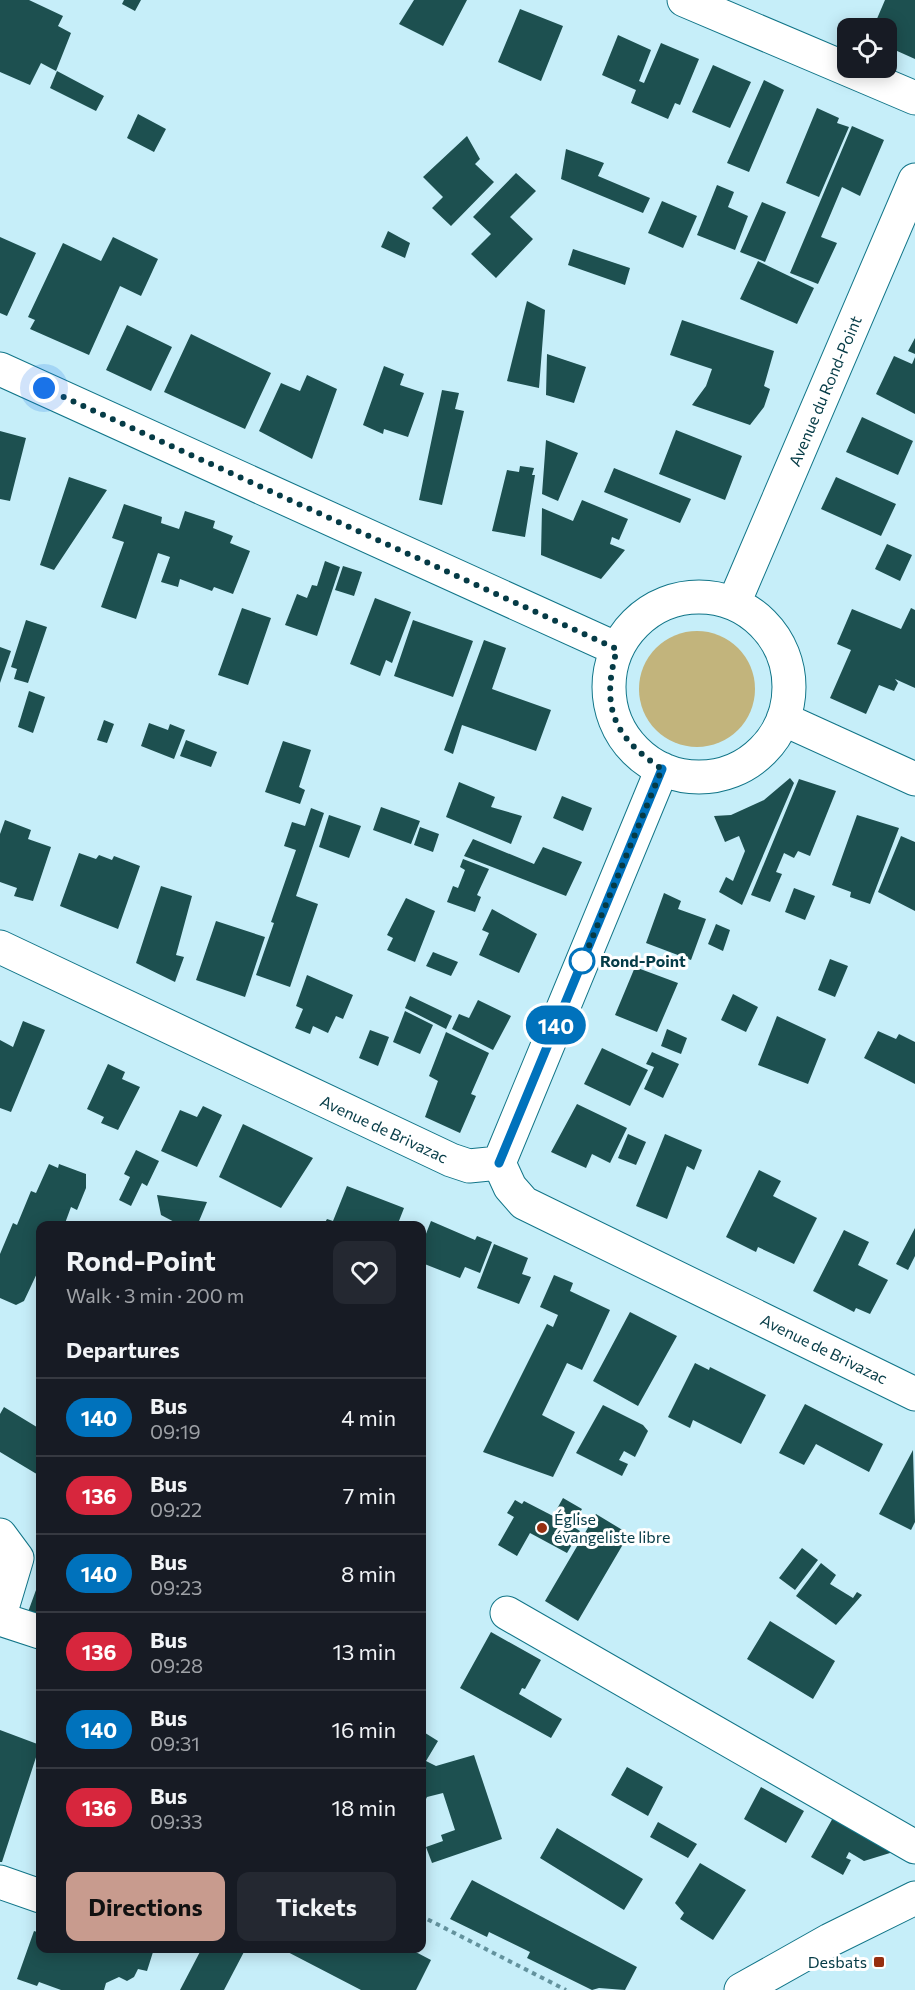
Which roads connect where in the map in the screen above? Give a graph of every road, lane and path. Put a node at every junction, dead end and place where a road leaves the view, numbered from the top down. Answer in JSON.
{"nodes":[{"id":1,"x":684,"y":0,"type":"edge"},
{"id":2,"x":915,"y":98,"type":"edge"},
{"id":3,"x":915,"y":180,"type":"edge"},
{"id":4,"x":0,"y":369,"type":"edge"},
{"id":5,"x":734,"y":603,"type":"junction"},
{"id":6,"x":617,"y":649,"type":"junction"},
{"id":7,"x":783,"y":719,"type":"junction"},
{"id":8,"x":662,"y":769,"type":"junction"},
{"id":9,"x":915,"y":779,"type":"edge"},
{"id":10,"x":0,"y":947,"type":"edge"},
{"id":11,"x":499,"y":1163,"type":"junction"},
{"id":12,"x":915,"y":1394,"type":"edge"},
{"id":13,"x":0,"y":1535,"type":"edge"},
{"id":14,"x":507,"y":1613,"type":"dead end"},
{"id":15,"x":0,"y":1617,"type":"edge"},
{"id":16,"x":36,"y":1630,"type":"edge"},
{"id":17,"x":915,"y":1847,"type":"edge"},
{"id":18,"x":0,"y":1882,"type":"edge"},
{"id":19,"x":36,"y":1895,"type":"edge"},
{"id":20,"x":915,"y":1898,"type":"edge"},
{"id":21,"x":426,"y":1919,"type":"edge"},
{"id":22,"x":566,"y":1990,"type":"edge"},
{"id":23,"x":741,"y":1990,"type":"edge"}],
"edges":[{"from":1,"to":2,"type":"street"},
{"from":3,"to":5,"type":"street","name":"Avenue du Rond-Point"},
{"from":4,"to":6,"type":"street"},
{"from":5,"to":6,"type":"street"},
{"from":5,"to":7,"type":"street"},
{"from":6,"to":8,"type":"street"},
{"from":7,"to":8,"type":"street"},
{"from":7,"to":9,"type":"street"},
{"from":8,"to":11,"type":"street"},
{"from":10,"to":11,"type":"street","name":"Avenue de Brivazac"},
{"from":11,"to":12,"type":"street","name":"Avenue de Brivazac"},
{"from":13,"to":15,"type":"street"},
{"from":14,"to":17,"type":"street"},
{"from":15,"to":16,"type":"street"},
{"from":18,"to":19,"type":"street"},
{"from":20,"to":23,"type":"street"},
{"from":21,"to":22,"type":"path"}]}
